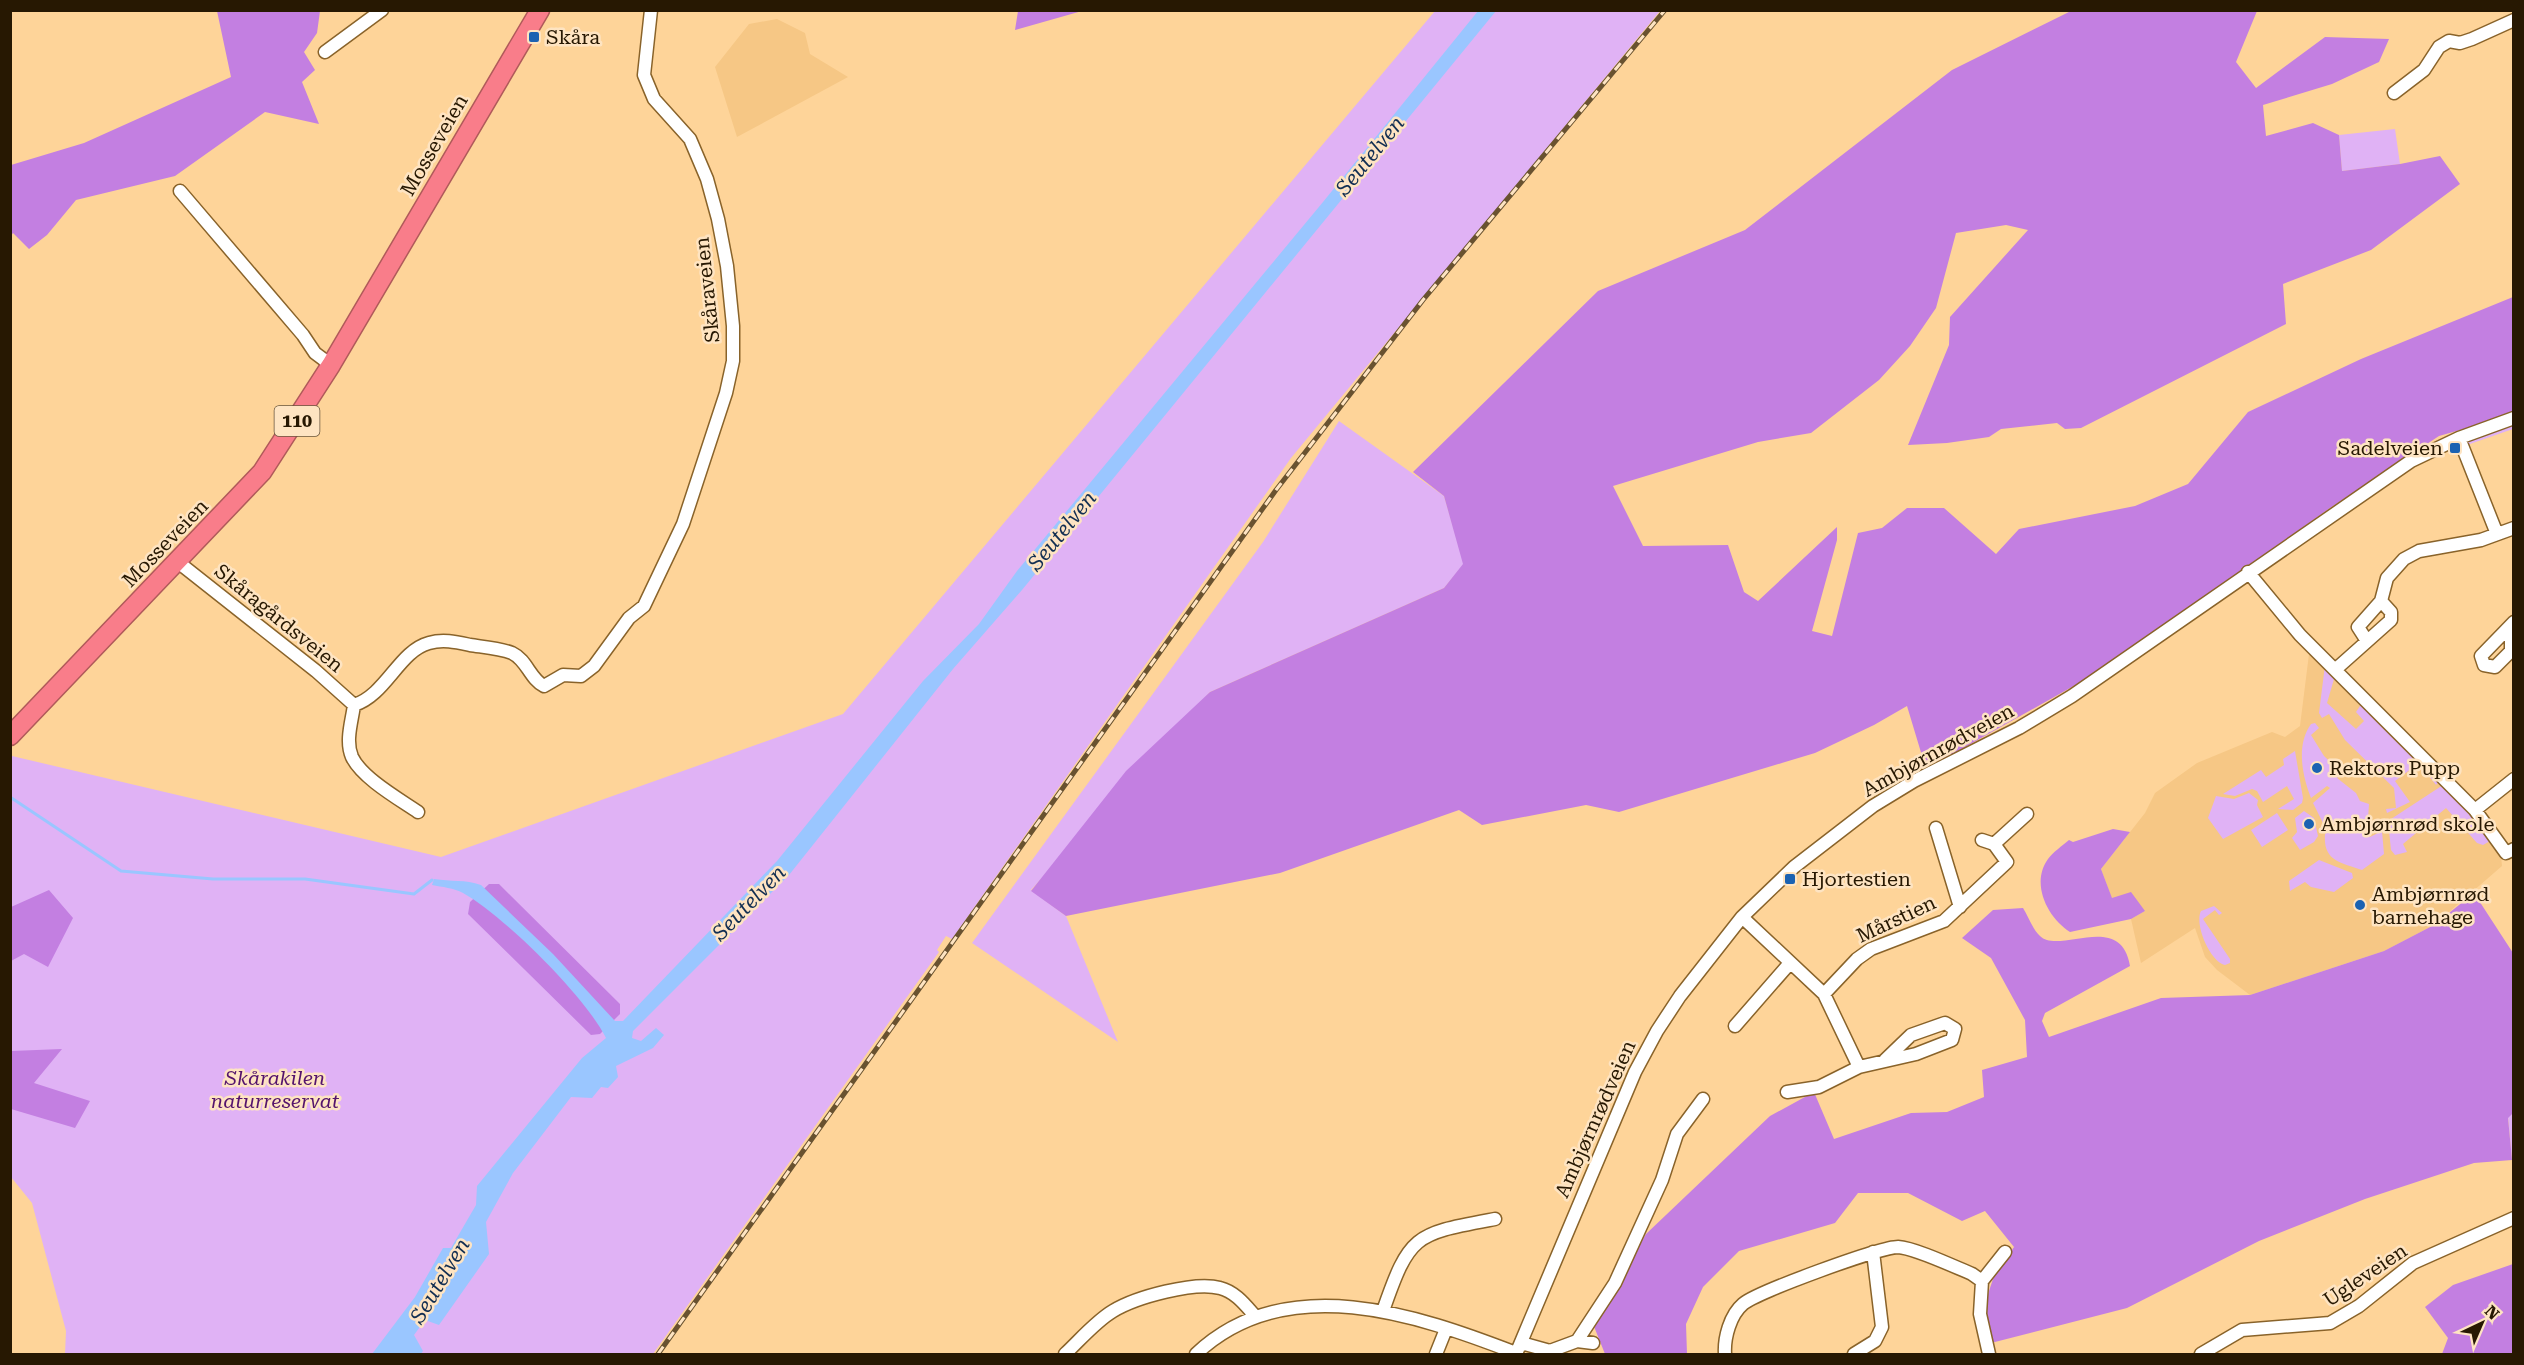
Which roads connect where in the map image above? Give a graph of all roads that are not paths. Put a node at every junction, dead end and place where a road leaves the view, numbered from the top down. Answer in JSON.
{"nodes":[{"id":1,"x":382,"y":10,"type":"edge"},
{"id":2,"x":540,"y":10,"type":"edge"},
{"id":3,"x":651,"y":10,"type":"edge"},
{"id":4,"x":2514,"y":20,"type":"edge"},
{"id":5,"x":325,"y":52,"type":"dead end"},
{"id":6,"x":2394,"y":93,"type":"dead end"},
{"id":7,"x":180,"y":191,"type":"dead end"},
{"id":8,"x":331,"y":365,"type":"junction"},
{"id":9,"x":2514,"y":418,"type":"edge"},
{"id":10,"x":2459,"y":438,"type":"junction"},
{"id":11,"x":2512,"y":532,"type":"edge"},
{"id":12,"x":2497,"y":534,"type":"junction"},
{"id":13,"x":178,"y":562,"type":"junction"},
{"id":14,"x":2248,"y":572,"type":"junction"},
{"id":15,"x":2381,"y":601,"type":"junction"},
{"id":16,"x":2514,"y":622,"type":"edge"},
{"id":17,"x":2505,"y":632,"type":"dead end"},
{"id":18,"x":2367,"y":641,"type":"junction"},
{"id":19,"x":2336,"y":669,"type":"junction"},
{"id":20,"x":354,"y":705,"type":"junction"},
{"id":21,"x":10,"y":736,"type":"edge"},
{"id":22,"x":2514,"y":779,"type":"edge"},
{"id":23,"x":2475,"y":810,"type":"junction"},
{"id":24,"x":418,"y":812,"type":"dead end"},
{"id":25,"x":2027,"y":814,"type":"dead end"},
{"id":26,"x":1936,"y":828,"type":"dead end"},
{"id":27,"x":2510,"y":851,"type":"edge"},
{"id":28,"x":1960,"y":907,"type":"junction"},
{"id":29,"x":1742,"y":917,"type":"junction"},
{"id":30,"x":1790,"y":963,"type":"junction"},
{"id":31,"x":1824,"y":994,"type":"junction"},
{"id":32,"x":1735,"y":1026,"type":"dead end"},
{"id":33,"x":1885,"y":1060,"type":"junction"},
{"id":34,"x":1859,"y":1067,"type":"junction"},
{"id":35,"x":1787,"y":1092,"type":"dead end"},
{"id":36,"x":1703,"y":1099,"type":"dead end"},
{"id":37,"x":2514,"y":1218,"type":"edge"},
{"id":38,"x":1495,"y":1219,"type":"dead end"},
{"id":39,"x":2005,"y":1251,"type":"dead end"},
{"id":40,"x":1874,"y":1252,"type":"junction"},
{"id":41,"x":1982,"y":1281,"type":"junction"},
{"id":42,"x":1383,"y":1311,"type":"junction"},
{"id":43,"x":1256,"y":1317,"type":"junction"},
{"id":44,"x":1446,"y":1329,"type":"junction"},
{"id":45,"x":1577,"y":1341,"type":"junction"},
{"id":46,"x":1593,"y":1343,"type":"dead end"},
{"id":47,"x":1517,"y":1350,"type":"edge"},
{"id":48,"x":1065,"y":1354,"type":"edge"},
{"id":49,"x":1196,"y":1354,"type":"edge"},
{"id":50,"x":1436,"y":1354,"type":"edge"},
{"id":51,"x":1725,"y":1354,"type":"edge"},
{"id":52,"x":1854,"y":1354,"type":"edge"},
{"id":53,"x":1989,"y":1354,"type":"edge"},
{"id":54,"x":2201,"y":1354,"type":"edge"}],
"edges":[{"from":1,"to":5,"type":"street"},
{"from":2,"to":8,"type":"highway","name":"Mosseveien","number":"110"},
{"from":3,"to":20,"type":"street","name":"Skåraveien"},
{"from":4,"to":6,"type":"street"},
{"from":7,"to":8,"type":"street"},
{"from":8,"to":13,"type":"highway","name":"Mosseveien","number":"110"},
{"from":9,"to":10,"type":"street","name":"Ambjørnrødveien"},
{"from":10,"to":12,"type":"street"},
{"from":10,"to":14,"type":"street","name":"Ambjørnrødveien"},
{"from":11,"to":12,"type":"street"},
{"from":12,"to":15,"type":"street"},
{"from":13,"to":20,"type":"street","name":"Skåragårdsveien"},
{"from":13,"to":21,"type":"highway","name":"Mosseveien","number":"110"},
{"from":14,"to":19,"type":"street"},
{"from":14,"to":29,"type":"street","name":"Ambjørnrødveien"},
{"from":15,"to":18,"type":"street"},
{"from":15,"to":18,"type":"street"},
{"from":16,"to":17,"type":"street"},
{"from":18,"to":19,"type":"street"},
{"from":19,"to":23,"type":"street"},
{"from":20,"to":24,"type":"street"},
{"from":22,"to":23,"type":"street"},
{"from":23,"to":27,"type":"street"},
{"from":25,"to":28,"type":"street","name":"Mårstien"},
{"from":26,"to":28,"type":"street","name":"Mårstien"},
{"from":28,"to":31,"type":"street","name":"Mårstien"},
{"from":29,"to":30,"type":"street"},
{"from":29,"to":47,"type":"street","name":"Ambjørnrødveien"},
{"from":30,"to":31,"type":"street"},
{"from":30,"to":32,"type":"street"},
{"from":31,"to":34,"type":"street"},
{"from":33,"to":33,"type":"street"},
{"from":33,"to":34,"type":"street"},
{"from":34,"to":35,"type":"street"},
{"from":36,"to":45,"type":"street"},
{"from":37,"to":54,"type":"street","name":"Ugleveien"},
{"from":38,"to":42,"type":"street"},
{"from":39,"to":41,"type":"street"},
{"from":40,"to":41,"type":"street"},
{"from":40,"to":51,"type":"street"},
{"from":40,"to":52,"type":"street"},
{"from":41,"to":53,"type":"street"},
{"from":42,"to":43,"type":"street"},
{"from":42,"to":44,"type":"street"},
{"from":43,"to":48,"type":"street"},
{"from":43,"to":49,"type":"street"},
{"from":44,"to":47,"type":"street"},
{"from":44,"to":50,"type":"street"},
{"from":45,"to":46,"type":"street"},
{"from":45,"to":47,"type":"street"}]}
